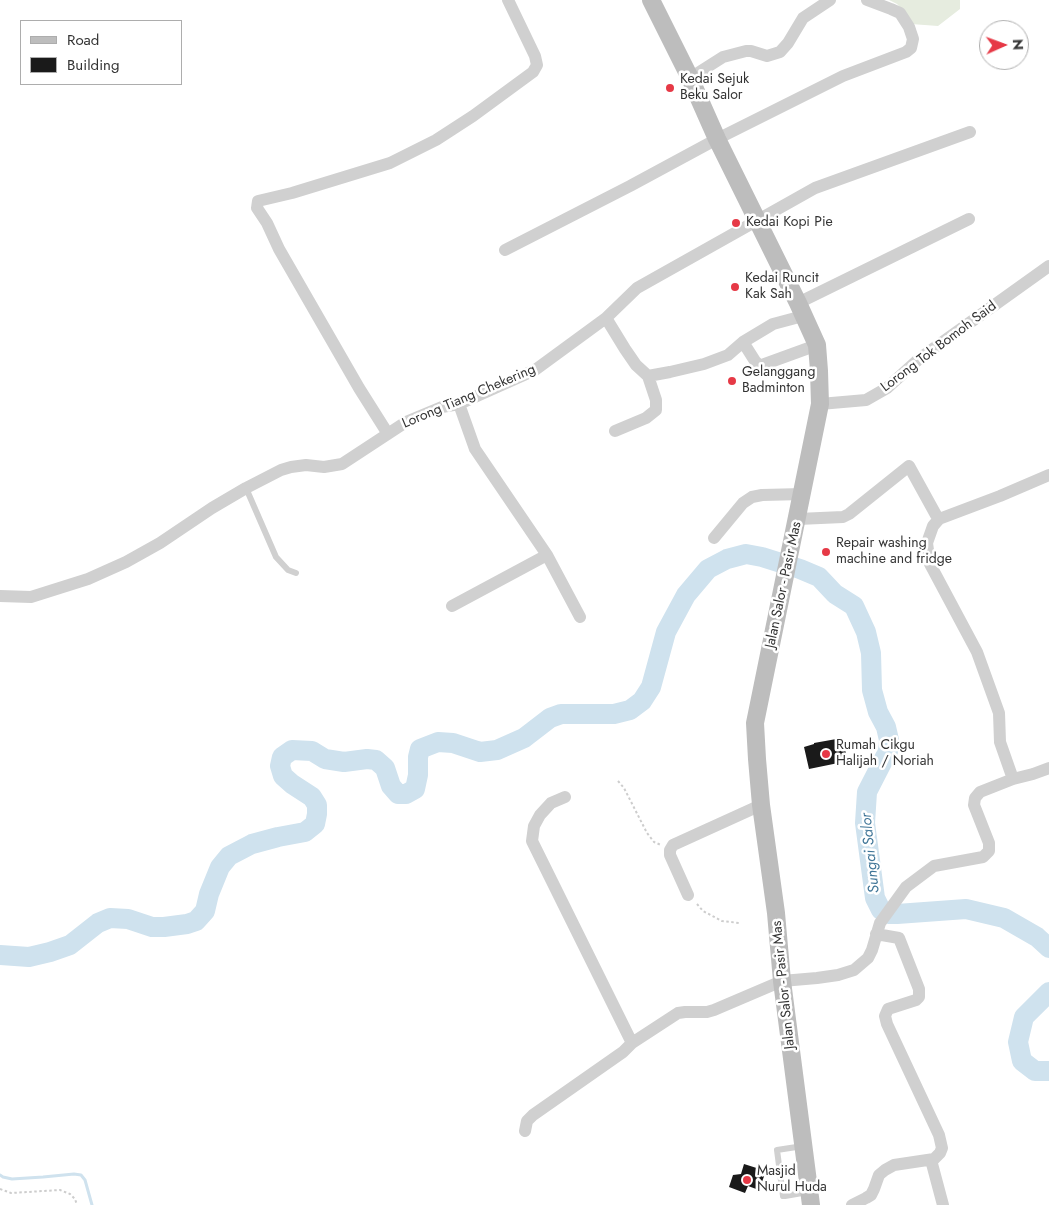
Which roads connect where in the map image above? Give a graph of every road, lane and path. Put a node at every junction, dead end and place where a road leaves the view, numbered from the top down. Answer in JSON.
{"nodes":[{"id":1,"x":508,"y":0,"type":"edge"},
{"id":2,"x":651,"y":0,"type":"edge"},
{"id":3,"x":830,"y":0,"type":"edge"},
{"id":4,"x":867,"y":0,"type":"edge"},
{"id":5,"x":690,"y":78,"type":"junction"},
{"id":6,"x":970,"y":132,"type":"dead end"},
{"id":7,"x":717,"y":138,"type":"junction"},
{"id":8,"x":969,"y":219,"type":"dead end"},
{"id":9,"x":758,"y":221,"type":"junction"},
{"id":10,"x":505,"y":250,"type":"dead end"},
{"id":11,"x":1049,"y":266,"type":"edge"},
{"id":12,"x":801,"y":310,"type":"junction"},
{"id":13,"x":606,"y":318,"type":"junction"},
{"id":14,"x":743,"y":342,"type":"junction"},
{"id":15,"x":816,"y":345,"type":"junction"},
{"id":16,"x":648,"y":376,"type":"junction"},
{"id":17,"x":459,"y":404,"type":"junction"},
{"id":18,"x":820,"y":404,"type":"junction"},
{"id":19,"x":615,"y":430,"type":"dead end"},
{"id":20,"x":388,"y":434,"type":"junction"},
{"id":21,"x":1049,"y":475,"type":"edge"},
{"id":22,"x":246,"y":488,"type":"junction"},
{"id":23,"x":802,"y":494,"type":"junction"},
{"id":24,"x":798,"y":519,"type":"junction"},
{"id":25,"x":939,"y":519,"type":"junction"},
{"id":26,"x":714,"y":538,"type":"dead end"},
{"id":27,"x":548,"y":555,"type":"junction"},
{"id":28,"x":296,"y":573,"type":"dead end"},
{"id":29,"x":0,"y":596,"type":"edge"},
{"id":30,"x":452,"y":606,"type":"dead end"},
{"id":31,"x":580,"y":617,"type":"dead end"},
{"id":32,"x":1049,"y":768,"type":"edge"},
{"id":33,"x":1013,"y":779,"type":"junction"},
{"id":34,"x":618,"y":781,"type":"dead end"},
{"id":35,"x":565,"y":797,"type":"dead end"},
{"id":36,"x":761,"y":804,"type":"junction"},
{"id":37,"x":670,"y":850,"type":"junction"},
{"id":38,"x":688,"y":895,"type":"joint"},
{"id":39,"x":739,"y":923,"type":"dead end"},
{"id":40,"x":878,"y":929,"type":"junction"},
{"id":41,"x":782,"y":980,"type":"junction"},
{"id":42,"x":632,"y":1043,"type":"junction"},
{"id":43,"x":525,"y":1130,"type":"dead end"},
{"id":44,"x":803,"y":1146,"type":"junction"},
{"id":45,"x":931,"y":1160,"type":"junction"},
{"id":46,"x":0,"y":1189,"type":"edge"},
{"id":47,"x":810,"y":1198,"type":"edge"},
{"id":48,"x":77,"y":1205,"type":"edge"},
{"id":49,"x":852,"y":1205,"type":"edge"},
{"id":50,"x":943,"y":1205,"type":"edge"}],
"edges":[{"from":1,"to":20,"type":"street"},
{"from":2,"to":5,"type":"main road","name":"Jalan Salor - Pasir Mas"},
{"from":3,"to":5,"type":"street"},
{"from":4,"to":7,"type":"street"},
{"from":5,"to":7,"type":"main road","name":"Jalan Salor - Pasir Mas"},
{"from":6,"to":9,"type":"street","name":"Lorong Tiang Chekering"},
{"from":7,"to":9,"type":"main road","name":"Jalan Salor - Pasir Mas"},
{"from":7,"to":10,"type":"street"},
{"from":8,"to":12,"type":"street"},
{"from":9,"to":12,"type":"main road","name":"Jalan Salor - Pasir Mas"},
{"from":9,"to":13,"type":"street","name":"Lorong Tiang Chekering"},
{"from":11,"to":18,"type":"street","name":"Lorong Tok Bomoh Said"},
{"from":12,"to":14,"type":"street"},
{"from":12,"to":15,"type":"main road","name":"Jalan Salor - Pasir Mas"},
{"from":13,"to":16,"type":"street"},
{"from":13,"to":17,"type":"street","name":"Lorong Tiang Chekering"},
{"from":14,"to":15,"type":"street"},
{"from":14,"to":16,"type":"street"},
{"from":15,"to":18,"type":"main road","name":"Jalan Salor - Pasir Mas"},
{"from":16,"to":19,"type":"street"},
{"from":17,"to":20,"type":"street","name":"Lorong Tiang Chekering"},
{"from":17,"to":27,"type":"street"},
{"from":18,"to":23,"type":"main road","name":"Jalan Salor - Pasir Mas"},
{"from":20,"to":22,"type":"street","name":"Lorong Tiang Chekering"},
{"from":21,"to":25,"type":"street"},
{"from":22,"to":28,"type":"lane"},
{"from":22,"to":29,"type":"street","name":"Lorong Tiang Chekering"},
{"from":23,"to":24,"type":"main road","name":"Jalan Salor - Pasir Mas"},
{"from":23,"to":26,"type":"street"},
{"from":24,"to":25,"type":"street"},
{"from":24,"to":36,"type":"main road","name":"Jalan Salor - Pasir Mas"},
{"from":25,"to":33,"type":"street"},
{"from":27,"to":30,"type":"street"},
{"from":27,"to":31,"type":"street"},
{"from":32,"to":33,"type":"street"},
{"from":33,"to":40,"type":"street"},
{"from":34,"to":37,"type":"path"},
{"from":35,"to":42,"type":"street"},
{"from":36,"to":37,"type":"street"},
{"from":36,"to":41,"type":"main road","name":"Jalan Salor - Pasir Mas"},
{"from":37,"to":38,"type":"street"},
{"from":38,"to":39,"type":"path"},
{"from":40,"to":41,"type":"street"},
{"from":40,"to":45,"type":"street"},
{"from":41,"to":42,"type":"street"},
{"from":41,"to":44,"type":"main road","name":"Jalan Salor - Pasir Mas"},
{"from":42,"to":43,"type":"street"},
{"from":44,"to":47,"type":"main road","name":"Jalan Salor - Pasir Mas"},
{"from":44,"to":47,"type":"lane"},
{"from":45,"to":49,"type":"street"},
{"from":45,"to":50,"type":"street"},
{"from":46,"to":48,"type":"path"}]}
